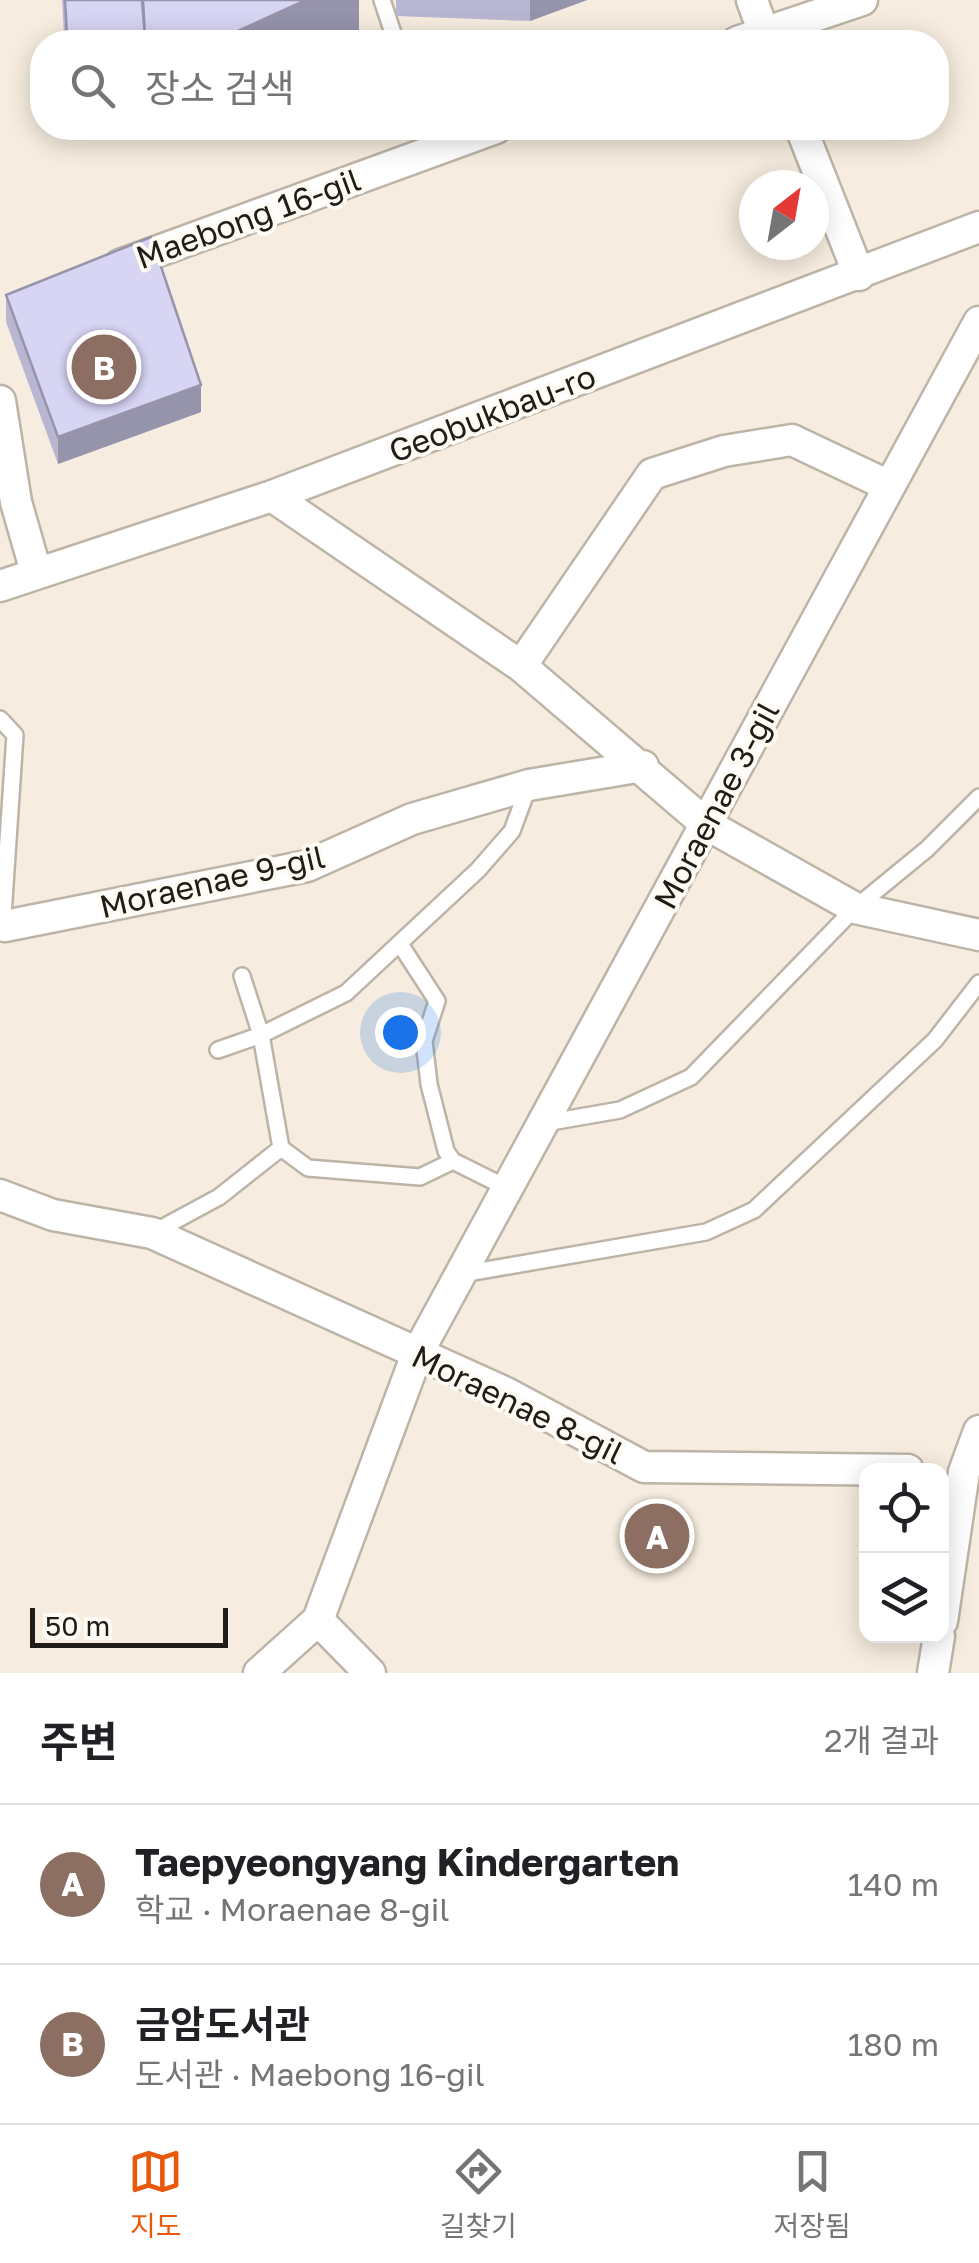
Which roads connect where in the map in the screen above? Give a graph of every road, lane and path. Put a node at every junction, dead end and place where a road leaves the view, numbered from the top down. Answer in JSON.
{"nodes":[{"id":1,"x":382,"y":0,"type":"edge"},
{"id":2,"x":752,"y":0,"type":"edge"},
{"id":3,"x":862,"y":0,"type":"edge"},
{"id":4,"x":392,"y":30,"type":"edge"},
{"id":5,"x":755,"y":30,"type":"edge"},
{"id":6,"x":780,"y":30,"type":"edge"},
{"id":7,"x":425,"y":140,"type":"edge"},
{"id":8,"x":806,"y":140,"type":"edge"},
{"id":9,"x":979,"y":227,"type":"edge"},
{"id":10,"x":859,"y":275,"type":"junction"},
{"id":11,"x":90,"y":276,"type":"edge"},
{"id":12,"x":979,"y":322,"type":"edge"},
{"id":13,"x":0,"y":402,"type":"edge"},
{"id":14,"x":889,"y":486,"type":"junction"},
{"id":15,"x":272,"y":496,"type":"junction"},
{"id":16,"x":36,"y":572,"type":"junction"},
{"id":17,"x":0,"y":586,"type":"edge"},
{"id":18,"x":521,"y":666,"type":"junction"},
{"id":19,"x":0,"y":719,"type":"edge"},
{"id":20,"x":643,"y":766,"type":"junction"},
{"id":21,"x":529,"y":784,"type":"junction"},
{"id":22,"x":979,"y":798,"type":"edge"},
{"id":23,"x":706,"y":824,"type":"junction"},
{"id":24,"x":855,"y":908,"type":"junction"},
{"id":25,"x":2,"y":930,"type":"edge"},
{"id":26,"x":979,"y":934,"type":"edge"},
{"id":27,"x":400,"y":944,"type":"junction"},
{"id":28,"x":242,"y":976,"type":"dead end"},
{"id":29,"x":979,"y":983,"type":"edge"},
{"id":30,"x":260,"y":1035,"type":"junction"},
{"id":31,"x":218,"y":1050,"type":"dead end"},
{"id":32,"x":543,"y":1124,"type":"junction"},
{"id":33,"x":281,"y":1148,"type":"junction"},
{"id":34,"x":453,"y":1161,"type":"junction"},
{"id":35,"x":507,"y":1188,"type":"junction"},
{"id":36,"x":0,"y":1195,"type":"edge"},
{"id":37,"x":152,"y":1233,"type":"junction"},
{"id":38,"x":460,"y":1274,"type":"junction"},
{"id":39,"x":417,"y":1354,"type":"junction"},
{"id":40,"x":979,"y":1431,"type":"edge"},
{"id":41,"x":859,"y":1469,"type":"edge"},
{"id":42,"x":962,"y":1472,"type":"edge"},
{"id":43,"x":949,"y":1569,"type":"edge"},
{"id":44,"x":318,"y":1620,"type":"junction"},
{"id":45,"x":938,"y":1643,"type":"edge"},
{"id":46,"x":259,"y":1673,"type":"edge"},
{"id":47,"x":370,"y":1673,"type":"edge"},
{"id":48,"x":934,"y":1673,"type":"edge"}],
"edges":[{"from":1,"to":4,"type":"lane"},
{"from":2,"to":5,"type":"street"},
{"from":3,"to":6,"type":"street"},
{"from":7,"to":11,"type":"street","name":"Maebong 16-gil"},
{"from":8,"to":10,"type":"street"},
{"from":9,"to":10,"type":"street","name":"Geobukbau-ro"},
{"from":10,"to":15,"type":"street","name":"Geobukbau-ro"},
{"from":12,"to":14,"type":"street","name":"Moraenae 3-gil"},
{"from":13,"to":16,"type":"street"},
{"from":14,"to":18,"type":"street"},
{"from":14,"to":23,"type":"street","name":"Moraenae 3-gil"},
{"from":15,"to":16,"type":"street","name":"Geobukbau-ro"},
{"from":15,"to":18,"type":"street"},
{"from":16,"to":17,"type":"street","name":"Geobukbau-ro"},
{"from":18,"to":20,"type":"street"},
{"from":19,"to":25,"type":"lane"},
{"from":20,"to":21,"type":"street","name":"Moraenae 9-gil"},
{"from":20,"to":23,"type":"street"},
{"from":21,"to":25,"type":"street","name":"Moraenae 9-gil"},
{"from":21,"to":27,"type":"lane"},
{"from":22,"to":24,"type":"lane"},
{"from":23,"to":24,"type":"street"},
{"from":23,"to":32,"type":"street","name":"Moraenae 3-gil"},
{"from":24,"to":26,"type":"street"},
{"from":24,"to":32,"type":"lane"},
{"from":27,"to":30,"type":"lane"},
{"from":27,"to":34,"type":"lane"},
{"from":28,"to":30,"type":"lane"},
{"from":29,"to":38,"type":"lane"},
{"from":30,"to":31,"type":"lane"},
{"from":30,"to":33,"type":"lane"},
{"from":32,"to":35,"type":"street","name":"Moraenae 3-gil"},
{"from":33,"to":34,"type":"lane"},
{"from":33,"to":37,"type":"lane"},
{"from":34,"to":35,"type":"lane"},
{"from":35,"to":38,"type":"street","name":"Moraenae 3-gil"},
{"from":36,"to":37,"type":"street","name":"Moraenae 8-gil"},
{"from":37,"to":39,"type":"street","name":"Moraenae 8-gil"},
{"from":38,"to":39,"type":"street","name":"Moraenae 3-gil"},
{"from":39,"to":41,"type":"street","name":"Moraenae 8-gil"},
{"from":39,"to":44,"type":"street","name":"Moraenae 3-gil"},
{"from":40,"to":42,"type":"street"},
{"from":42,"to":43,"type":"street"},
{"from":44,"to":46,"type":"street","name":"Moraenae 3-gil"},
{"from":44,"to":47,"type":"street"},
{"from":45,"to":48,"type":"street"}]}
